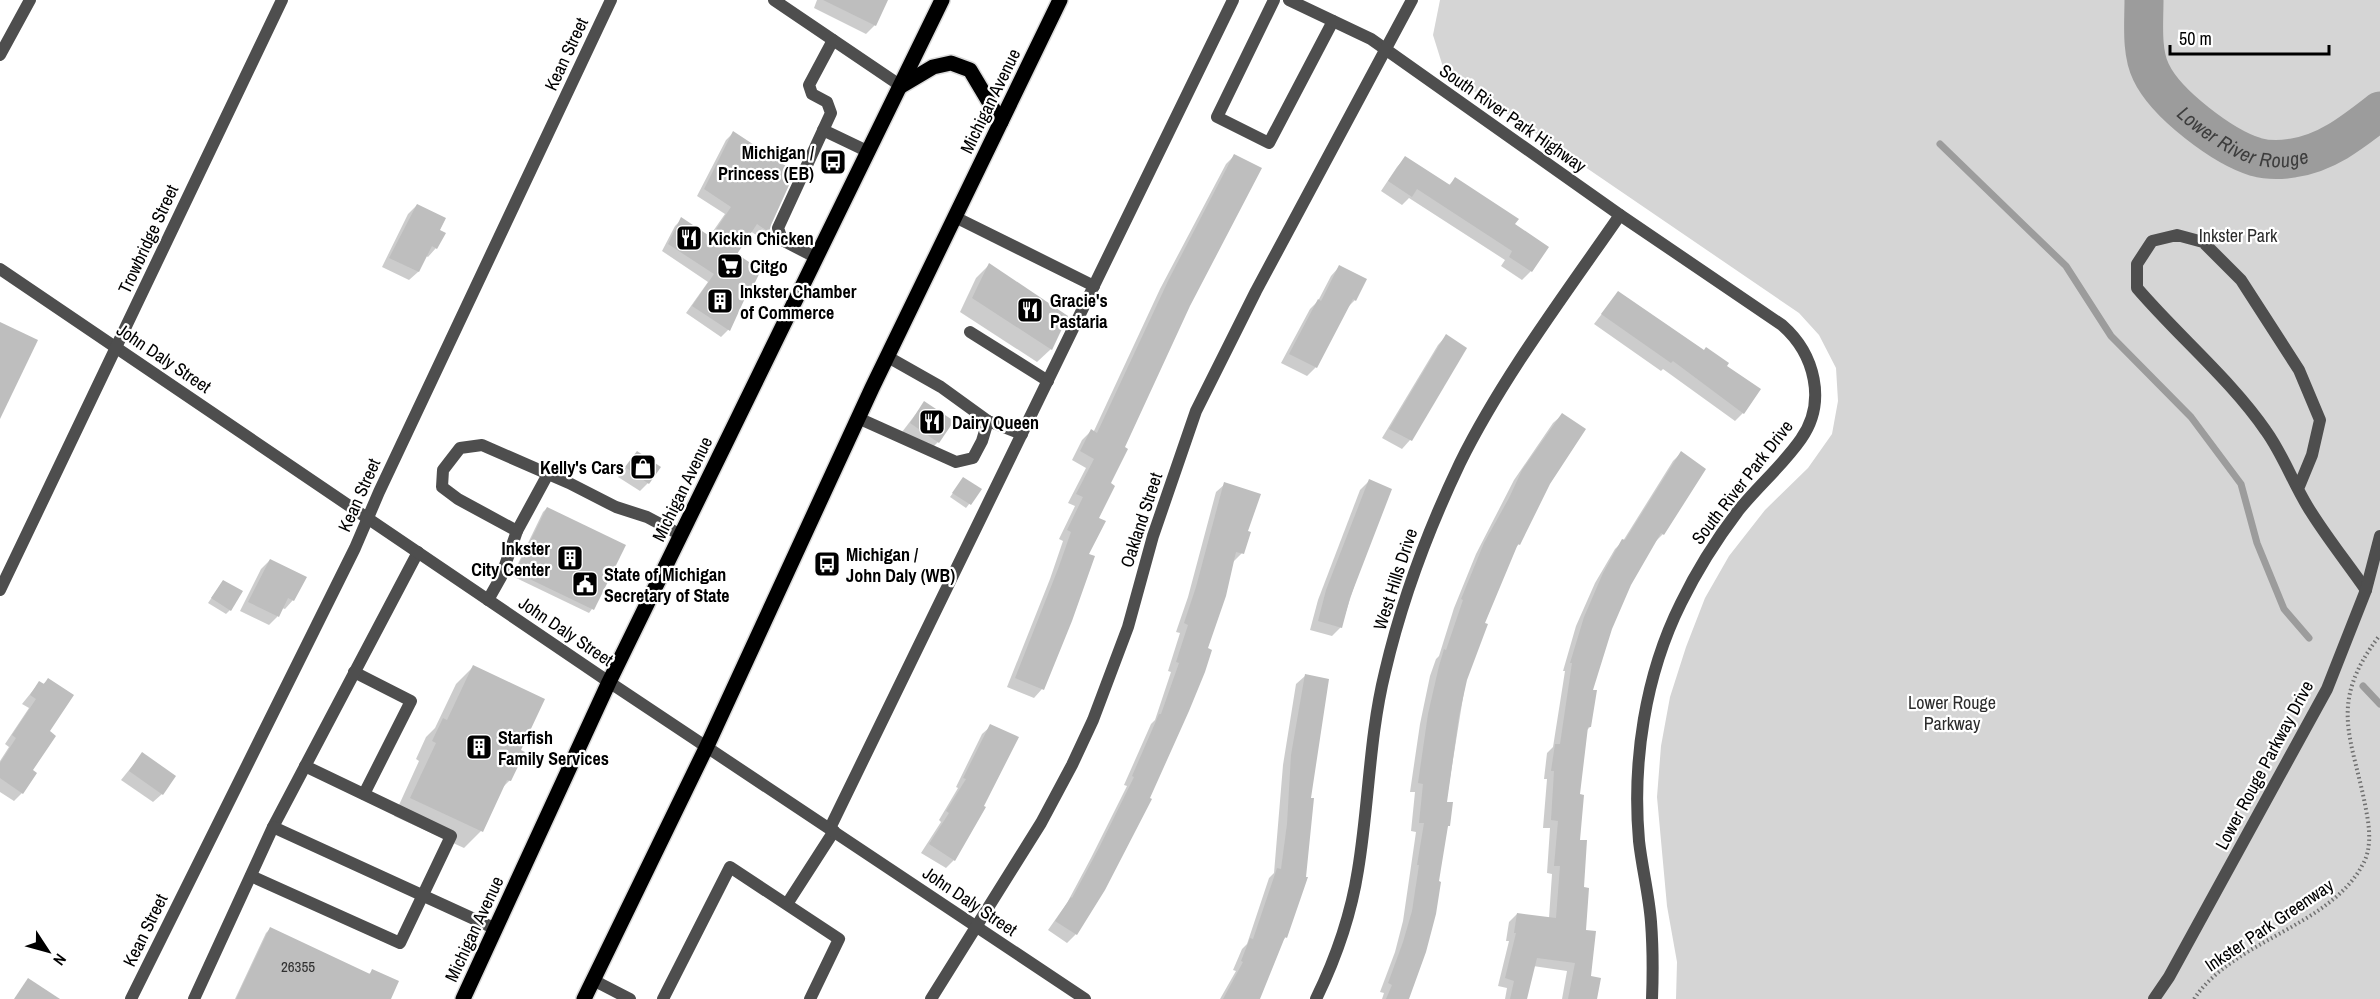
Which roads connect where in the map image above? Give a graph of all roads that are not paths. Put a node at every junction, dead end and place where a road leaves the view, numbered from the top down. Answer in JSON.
{"nodes":[{"id":1,"x":30,"y":0,"type":"edge"},
{"id":2,"x":282,"y":0,"type":"edge"},
{"id":3,"x":611,"y":0,"type":"edge"},
{"id":4,"x":775,"y":0,"type":"edge"},
{"id":5,"x":942,"y":0,"type":"edge"},
{"id":6,"x":1060,"y":0,"type":"edge"},
{"id":7,"x":1233,"y":0,"type":"edge"},
{"id":8,"x":1274,"y":0,"type":"edge"},
{"id":9,"x":1412,"y":0,"type":"edge"},
{"id":10,"x":1297,"y":2,"type":"edge"},
{"id":11,"x":1333,"y":21,"type":"junction"},
{"id":12,"x":833,"y":40,"type":"junction"},
{"id":13,"x":1385,"y":50,"type":"junction"},
{"id":14,"x":0,"y":55,"type":"edge"},
{"id":15,"x":901,"y":86,"type":"junction"},
{"id":16,"x":1001,"y":122,"type":"junction"},
{"id":17,"x":823,"y":130,"type":"junction"},
{"id":18,"x":869,"y":152,"type":"junction"},
{"id":19,"x":1620,"y":215,"type":"junction"},
{"id":20,"x":955,"y":217,"type":"junction"},
{"id":21,"x":817,"y":258,"type":"junction"},
{"id":22,"x":0,"y":269,"type":"edge"},
{"id":23,"x":1094,"y":286,"type":"junction"},
{"id":24,"x":970,"y":332,"type":"dead end"},
{"id":25,"x":116,"y":347,"type":"junction"},
{"id":26,"x":888,"y":357,"type":"junction"},
{"id":27,"x":1048,"y":381,"type":"junction"},
{"id":28,"x":858,"y":418,"type":"junction"},
{"id":29,"x":988,"y":421,"type":"junction"},
{"id":30,"x":1022,"y":434,"type":"junction"},
{"id":31,"x":548,"y":474,"type":"junction"},
{"id":32,"x":2298,"y":489,"type":"junction"},
{"id":33,"x":368,"y":518,"type":"junction"},
{"id":34,"x":517,"y":531,"type":"junction"},
{"id":35,"x":681,"y":535,"type":"junction"},
{"id":36,"x":2380,"y":536,"type":"edge"},
{"id":37,"x":418,"y":552,"type":"junction"},
{"id":38,"x":0,"y":590,"type":"edge"},
{"id":39,"x":2366,"y":590,"type":"junction"},
{"id":40,"x":488,"y":600,"type":"junction"},
{"id":41,"x":354,"y":672,"type":"junction"},
{"id":42,"x":609,"y":682,"type":"junction"},
{"id":43,"x":707,"y":746,"type":"junction"},
{"id":44,"x":305,"y":766,"type":"junction"},
{"id":45,"x":364,"y":795,"type":"junction"},
{"id":46,"x":273,"y":826,"type":"junction"},
{"id":47,"x":832,"y":830,"type":"junction"},
{"id":48,"x":250,"y":876,"type":"junction"},
{"id":49,"x":423,"y":894,"type":"junction"},
{"id":50,"x":787,"y":904,"type":"junction"},
{"id":51,"x":976,"y":926,"type":"junction"},
{"id":52,"x":496,"y":929,"type":"junction"},
{"id":53,"x":593,"y":980,"type":"junction"},
{"id":54,"x":131,"y":999,"type":"edge"},
{"id":55,"x":194,"y":999,"type":"edge"},
{"id":56,"x":463,"y":999,"type":"edge"},
{"id":57,"x":584,"y":999,"type":"edge"},
{"id":58,"x":630,"y":999,"type":"edge"},
{"id":59,"x":663,"y":999,"type":"edge"},
{"id":60,"x":810,"y":999,"type":"edge"},
{"id":61,"x":931,"y":999,"type":"edge"},
{"id":62,"x":1084,"y":999,"type":"edge"},
{"id":63,"x":1316,"y":999,"type":"edge"},
{"id":64,"x":1652,"y":999,"type":"edge"},
{"id":65,"x":2154,"y":999,"type":"edge"}],
"edges":[{"from":1,"to":14,"type":"street"},
{"from":2,"to":25,"type":"street","name":"Trowbridge Street"},
{"from":3,"to":33,"type":"street","name":"Kean Street"},
{"from":4,"to":12,"type":"street"},
{"from":5,"to":15,"type":"main road","name":"Michigan Avenue"},
{"from":6,"to":16,"type":"main road","name":"Michigan Avenue"},
{"from":7,"to":23,"type":"street"},
{"from":8,"to":11,"type":"street"},
{"from":9,"to":13,"type":"street"},
{"from":10,"to":11,"type":"street","name":"South River Park Highway"},
{"from":11,"to":13,"type":"street","name":"South River Park Highway"},
{"from":12,"to":15,"type":"street"},
{"from":12,"to":17,"type":"street"},
{"from":13,"to":19,"type":"street","name":"South River Park Highway"},
{"from":13,"to":51,"type":"street","name":"Oakland Street"},
{"from":15,"to":16,"type":"main road"},
{"from":15,"to":18,"type":"main road","name":"Michigan Avenue"},
{"from":16,"to":20,"type":"main road","name":"Michigan Avenue"},
{"from":17,"to":18,"type":"street"},
{"from":17,"to":21,"type":"street"},
{"from":18,"to":21,"type":"main road","name":"Michigan Avenue"},
{"from":19,"to":63,"type":"street","name":"West Hills Drive"},
{"from":19,"to":64,"type":"street","name":"South River Park Drive"},
{"from":20,"to":23,"type":"street"},
{"from":20,"to":26,"type":"main road","name":"Michigan Avenue"},
{"from":21,"to":35,"type":"main road","name":"Michigan Avenue"},
{"from":22,"to":25,"type":"street","name":"John Daly Street"},
{"from":23,"to":27,"type":"street"},
{"from":24,"to":27,"type":"street"},
{"from":25,"to":33,"type":"street","name":"John Daly Street"},
{"from":25,"to":38,"type":"street","name":"Trowbridge Street"},
{"from":26,"to":28,"type":"main road","name":"Michigan Avenue"},
{"from":26,"to":29,"type":"street"},
{"from":27,"to":30,"type":"street"},
{"from":28,"to":29,"type":"street"},
{"from":28,"to":43,"type":"main road","name":"Michigan Avenue"},
{"from":29,"to":30,"type":"street"},
{"from":30,"to":47,"type":"street"},
{"from":31,"to":34,"type":"street"},
{"from":31,"to":34,"type":"street"},
{"from":31,"to":35,"type":"street"},
{"from":32,"to":32,"type":"street"},
{"from":32,"to":39,"type":"street"},
{"from":33,"to":37,"type":"street","name":"John Daly Street"},
{"from":33,"to":54,"type":"street","name":"Kean Street"},
{"from":34,"to":40,"type":"street"},
{"from":35,"to":42,"type":"main road","name":"Michigan Avenue"},
{"from":36,"to":39,"type":"street","name":"Lower Rouge Parkway Drive"},
{"from":37,"to":40,"type":"street","name":"John Daly Street"},
{"from":37,"to":41,"type":"street"},
{"from":39,"to":65,"type":"street","name":"Lower Rouge Parkway Drive"},
{"from":40,"to":42,"type":"street","name":"John Daly Street"},
{"from":41,"to":44,"type":"street"},
{"from":41,"to":45,"type":"street"},
{"from":42,"to":43,"type":"street","name":"John Daly Street"},
{"from":42,"to":52,"type":"main road","name":"Michigan Avenue"},
{"from":43,"to":47,"type":"street","name":"John Daly Street"},
{"from":43,"to":53,"type":"main road","name":"Michigan Avenue"},
{"from":44,"to":45,"type":"street"},
{"from":44,"to":46,"type":"street"},
{"from":45,"to":49,"type":"street"},
{"from":46,"to":48,"type":"street"},
{"from":46,"to":49,"type":"street"},
{"from":47,"to":50,"type":"street"},
{"from":47,"to":51,"type":"street","name":"John Daly Street"},
{"from":48,"to":49,"type":"street"},
{"from":48,"to":55,"type":"street"},
{"from":49,"to":52,"type":"street"},
{"from":50,"to":59,"type":"street"},
{"from":50,"to":60,"type":"street"},
{"from":51,"to":61,"type":"street","name":"Oakland Street"},
{"from":51,"to":62,"type":"street","name":"John Daly Street"},
{"from":52,"to":56,"type":"main road","name":"Michigan Avenue"},
{"from":53,"to":57,"type":"main road","name":"Michigan Avenue"},
{"from":53,"to":58,"type":"street"}]}
